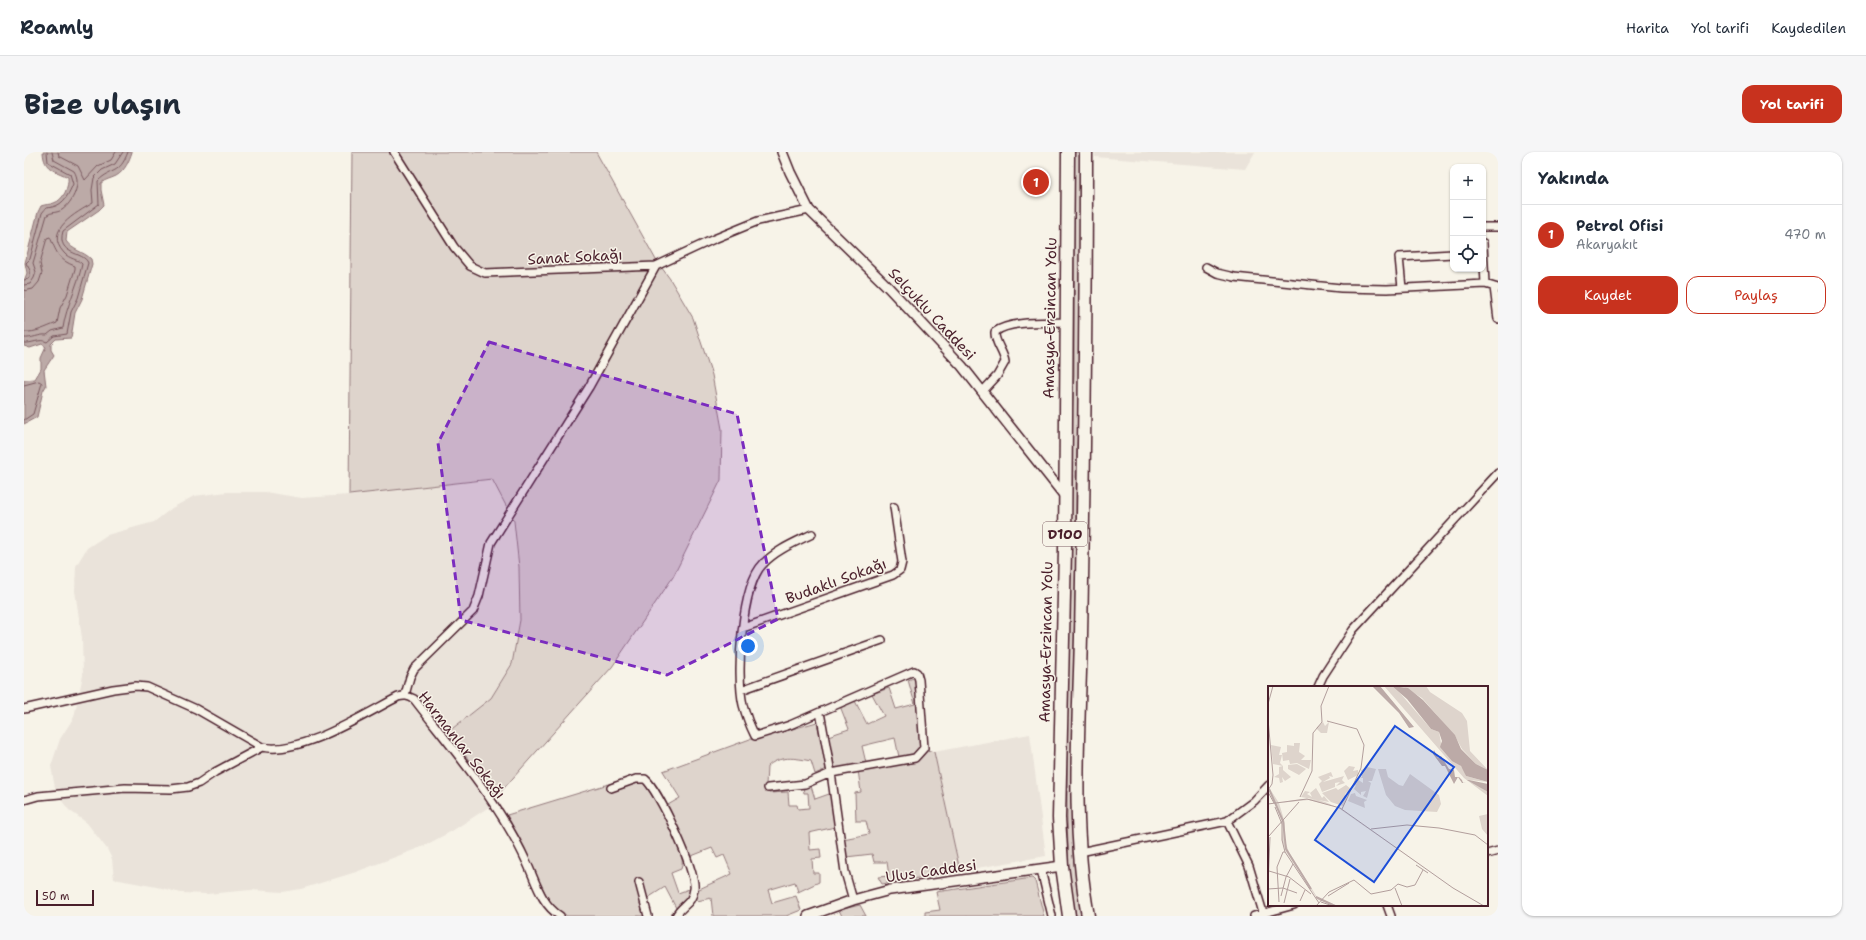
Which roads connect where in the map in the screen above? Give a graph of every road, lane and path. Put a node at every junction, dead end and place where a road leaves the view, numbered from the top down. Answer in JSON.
{"nodes":[{"id":1,"x":394,"y":152,"type":"edge"},
{"id":2,"x":782,"y":152,"type":"edge"},
{"id":3,"x":1068,"y":152,"type":"edge"},
{"id":4,"x":1086,"y":152,"type":"edge"},
{"id":5,"x":810,"y":210,"type":"junction"},
{"id":6,"x":1486,"y":227,"type":"edge"},
{"id":7,"x":1498,"y":228,"type":"edge"},
{"id":8,"x":1450,"y":254,"type":"edge"},
{"id":9,"x":656,"y":266,"type":"junction"},
{"id":10,"x":1206,"y":267,"type":"dead end"},
{"id":11,"x":1484,"y":272,"type":"edge"},
{"id":12,"x":1485,"y":284,"type":"junction"},
{"id":13,"x":1496,"y":287,"type":"edge"},
{"id":14,"x":1402,"y":288,"type":"junction"},
{"id":15,"x":1498,"y":319,"type":"edge"},
{"id":16,"x":1067,"y":322,"type":"junction"},
{"id":17,"x":983,"y":391,"type":"junction"},
{"id":18,"x":1498,"y":473,"type":"edge"},
{"id":19,"x":1064,"y":495,"type":"junction"},
{"id":20,"x":894,"y":507,"type":"dead end"},
{"id":21,"x":812,"y":534,"type":"dead end"},
{"id":22,"x":743,"y":628,"type":"junction"},
{"id":23,"x":882,"y":640,"type":"dead end"},
{"id":24,"x":1318,"y":686,"type":"edge"},
{"id":25,"x":741,"y":690,"type":"junction"},
{"id":26,"x":405,"y":695,"type":"junction"},
{"id":27,"x":24,"y":709,"type":"edge"},
{"id":28,"x":820,"y":712,"type":"junction"},
{"id":29,"x":262,"y":747,"type":"junction"},
{"id":30,"x":832,"y":773,"type":"junction"},
{"id":31,"x":1268,"y":786,"type":"edge"},
{"id":32,"x":611,"y":788,"type":"dead end"},
{"id":33,"x":768,"y":788,"type":"dead end"},
{"id":34,"x":24,"y":800,"type":"edge"},
{"id":35,"x":1227,"y":821,"type":"junction"},
{"id":36,"x":1498,"y":851,"type":"edge"},
{"id":37,"x":1080,"y":852,"type":"junction"},
{"id":38,"x":1488,"y":854,"type":"edge"},
{"id":39,"x":1062,"y":866,"type":"junction"},
{"id":40,"x":1041,"y":870,"type":"junction"},
{"id":41,"x":639,"y":882,"type":"dead end"},
{"id":42,"x":853,"y":900,"type":"junction"},
{"id":43,"x":1291,"y":906,"type":"edge"},
{"id":44,"x":1387,"y":906,"type":"edge"},
{"id":45,"x":1264,"y":914,"type":"edge"},
{"id":46,"x":560,"y":916,"type":"edge"},
{"id":47,"x":648,"y":916,"type":"edge"},
{"id":48,"x":676,"y":916,"type":"edge"},
{"id":49,"x":808,"y":916,"type":"edge"},
{"id":50,"x":1052,"y":916,"type":"edge"},
{"id":51,"x":1069,"y":916,"type":"edge"},
{"id":52,"x":1088,"y":916,"type":"edge"},
{"id":53,"x":1254,"y":916,"type":"edge"},
{"id":54,"x":1391,"y":916,"type":"edge"}],
"edges":[{"from":1,"to":9,"type":"street","name":"Sanat Sokağı"},
{"from":2,"to":5,"type":"street","name":"Selçuklu Caddesi"},
{"from":3,"to":16,"type":"highway","name":"Amasya-Erzincan Yolu","number":"D100"},
{"from":4,"to":37,"type":"highway","number":"D100"},
{"from":5,"to":9,"type":"street","name":"Sanat Sokağı"},
{"from":5,"to":17,"type":"street","name":"Selçuklu Caddesi"},
{"from":6,"to":7,"type":"street"},
{"from":8,"to":14,"type":"street"},
{"from":9,"to":26,"type":"street"},
{"from":10,"to":14,"type":"street"},
{"from":11,"to":12,"type":"street"},
{"from":12,"to":13,"type":"street"},
{"from":12,"to":14,"type":"street"},
{"from":13,"to":15,"type":"street"},
{"from":16,"to":17,"type":"street"},
{"from":16,"to":19,"type":"highway","name":"Amasya-Erzincan Yolu","number":"D100"},
{"from":17,"to":19,"type":"street","name":"Selçuklu Caddesi"},
{"from":18,"to":24,"type":"street"},
{"from":19,"to":39,"type":"highway","name":"Amasya-Erzincan Yolu","number":"D100"},
{"from":20,"to":22,"type":"street","name":"Budaklı Sokağı"},
{"from":21,"to":22,"type":"street"},
{"from":22,"to":25,"type":"street"},
{"from":23,"to":25,"type":"street"},
{"from":25,"to":28,"type":"street"},
{"from":26,"to":29,"type":"street","name":"Harmanlar Sokağı"},
{"from":26,"to":46,"type":"street","name":"Harmanlar Sokağı"},
{"from":27,"to":29,"type":"street"},
{"from":28,"to":30,"type":"street"},
{"from":28,"to":30,"type":"street"},
{"from":29,"to":34,"type":"street"},
{"from":30,"to":33,"type":"street"},
{"from":30,"to":42,"type":"street"},
{"from":31,"to":35,"type":"street"},
{"from":32,"to":48,"type":"street"},
{"from":35,"to":37,"type":"street"},
{"from":35,"to":45,"type":"street"},
{"from":36,"to":38,"type":"street"},
{"from":37,"to":52,"type":"highway","number":"D100"},
{"from":39,"to":40,"type":"street","name":"Ulus Caddesi"},
{"from":39,"to":51,"type":"highway","name":"Amasya-Erzincan Yolu","number":"D100"},
{"from":40,"to":42,"type":"street","name":"Ulus Caddesi"},
{"from":40,"to":50,"type":"street"},
{"from":41,"to":47,"type":"street"},
{"from":42,"to":49,"type":"street","name":"Ulus Caddesi"},
{"from":43,"to":45,"type":"street"},
{"from":44,"to":54,"type":"street"},
{"from":45,"to":53,"type":"street"}]}
